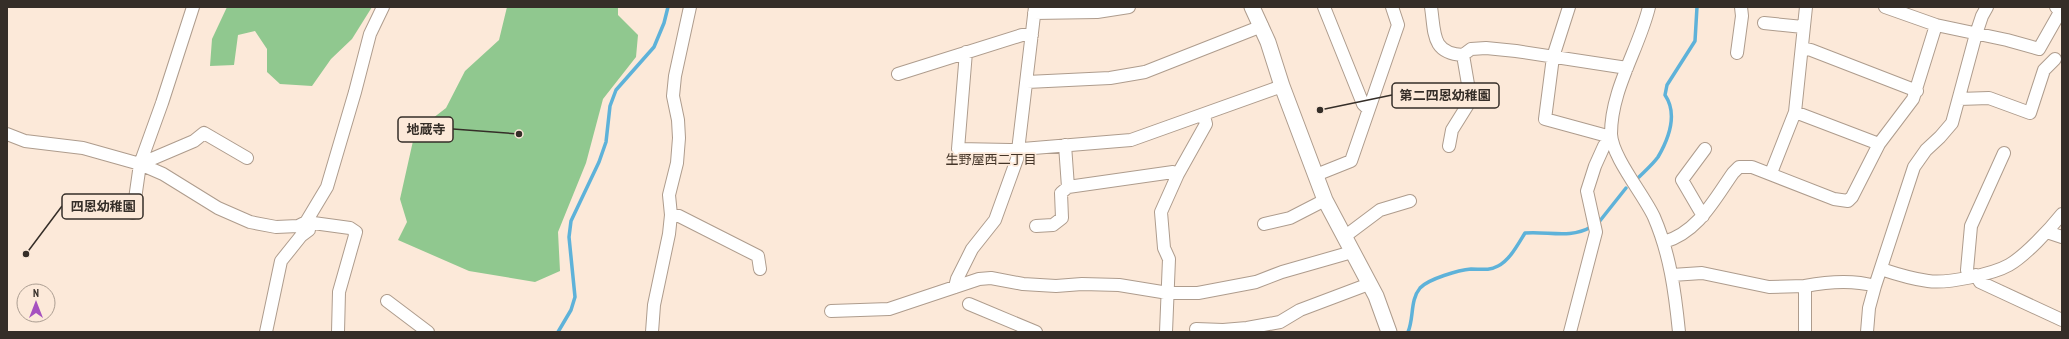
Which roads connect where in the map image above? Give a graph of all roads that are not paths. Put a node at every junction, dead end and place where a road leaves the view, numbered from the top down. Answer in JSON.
{"nodes":[{"id":1,"x":193,"y":7,"type":"edge"},
{"id":2,"x":383,"y":7,"type":"edge"},
{"id":3,"x":690,"y":7,"type":"edge"},
{"id":4,"x":1129,"y":7,"type":"edge"},
{"id":5,"x":1252,"y":7,"type":"edge"},
{"id":6,"x":1324,"y":7,"type":"edge"},
{"id":7,"x":1392,"y":7,"type":"edge"},
{"id":8,"x":1431,"y":7,"type":"edge"},
{"id":9,"x":1569,"y":7,"type":"edge"},
{"id":10,"x":1649,"y":7,"type":"edge"},
{"id":11,"x":1741,"y":7,"type":"edge"},
{"id":12,"x":1806,"y":7,"type":"edge"},
{"id":13,"x":1885,"y":7,"type":"edge"},
{"id":14,"x":1987,"y":7,"type":"edge"},
{"id":15,"x":2056,"y":7,"type":"edge"},
{"id":16,"x":1035,"y":10,"type":"edge"},
{"id":17,"x":1097,"y":10,"type":"edge"},
{"id":18,"x":1764,"y":23,"type":"dead end"},
{"id":19,"x":1936,"y":25,"type":"junction"},
{"id":20,"x":1262,"y":26,"type":"junction"},
{"id":21,"x":1804,"y":27,"type":"junction"},
{"id":22,"x":1976,"y":34,"type":"junction"},
{"id":23,"x":1032,"y":35,"type":"junction"},
{"id":24,"x":1802,"y":48,"type":"junction"},
{"id":25,"x":966,"y":52,"type":"junction"},
{"id":26,"x":1737,"y":52,"type":"dead end"},
{"id":27,"x":1463,"y":55,"type":"junction"},
{"id":28,"x":1553,"y":57,"type":"junction"},
{"id":29,"x":2055,"y":59,"type":"dead end"},
{"id":30,"x":1626,"y":68,"type":"junction"},
{"id":31,"x":898,"y":74,"type":"dead end"},
{"id":32,"x":1027,"y":82,"type":"junction"},
{"id":33,"x":1282,"y":86,"type":"junction"},
{"id":34,"x":1917,"y":91,"type":"junction"},
{"id":35,"x":1959,"y":99,"type":"junction"},
{"id":36,"x":1368,"y":109,"type":"junction"},
{"id":37,"x":1795,"y":112,"type":"junction"},
{"id":38,"x":1204,"y":116,"type":"junction"},
{"id":39,"x":7,"y":134,"type":"edge"},
{"id":40,"x":1611,"y":137,"type":"junction"},
{"id":41,"x":1879,"y":144,"type":"junction"},
{"id":42,"x":1065,"y":146,"type":"junction"},
{"id":43,"x":1449,"y":146,"type":"dead end"},
{"id":44,"x":1019,"y":148,"type":"junction"},
{"id":45,"x":1705,"y":149,"type":"dead end"},
{"id":46,"x":2004,"y":153,"type":"dead end"},
{"id":47,"x":247,"y":158,"type":"dead end"},
{"id":48,"x":140,"y":164,"type":"junction"},
{"id":49,"x":1771,"y":173,"type":"junction"},
{"id":50,"x":1178,"y":174,"type":"junction"},
{"id":51,"x":1316,"y":175,"type":"junction"},
{"id":52,"x":1068,"y":187,"type":"junction"},
{"id":53,"x":1325,"y":200,"type":"junction"},
{"id":54,"x":1410,"y":201,"type":"dead end"},
{"id":55,"x":133,"y":213,"type":"dead end"},
{"id":56,"x":2062,"y":214,"type":"edge"},
{"id":57,"x":671,"y":216,"type":"junction"},
{"id":58,"x":1703,"y":216,"type":"junction"},
{"id":59,"x":308,"y":222,"type":"junction"},
{"id":60,"x":1264,"y":224,"type":"dead end"},
{"id":61,"x":1036,"y":226,"type":"dead end"},
{"id":62,"x":2046,"y":232,"type":"junction"},
{"id":63,"x":1344,"y":237,"type":"junction"},
{"id":64,"x":2062,"y":237,"type":"edge"},
{"id":65,"x":1664,"y":242,"type":"junction"},
{"id":66,"x":1352,"y":252,"type":"junction"},
{"id":67,"x":760,"y":269,"type":"dead end"},
{"id":68,"x":1881,"y":269,"type":"junction"},
{"id":69,"x":1672,"y":275,"type":"junction"},
{"id":70,"x":1973,"y":276,"type":"junction"},
{"id":71,"x":1369,"y":284,"type":"junction"},
{"id":72,"x":1805,"y":286,"type":"junction"},
{"id":73,"x":1875,"y":286,"type":"junction"},
{"id":74,"x":955,"y":287,"type":"junction"},
{"id":75,"x":1168,"y":293,"type":"junction"},
{"id":76,"x":387,"y":301,"type":"dead end"},
{"id":77,"x":969,"y":304,"type":"dead end"},
{"id":78,"x":831,"y":311,"type":"dead end"},
{"id":79,"x":2062,"y":320,"type":"edge"},
{"id":80,"x":1196,"y":329,"type":"dead end"},
{"id":81,"x":266,"y":332,"type":"edge"},
{"id":82,"x":338,"y":332,"type":"edge"},
{"id":83,"x":428,"y":332,"type":"edge"},
{"id":84,"x":652,"y":332,"type":"edge"},
{"id":85,"x":1036,"y":332,"type":"edge"},
{"id":86,"x":1166,"y":332,"type":"edge"},
{"id":87,"x":1389,"y":332,"type":"edge"},
{"id":88,"x":1570,"y":332,"type":"edge"},
{"id":89,"x":1679,"y":332,"type":"edge"},
{"id":90,"x":1805,"y":332,"type":"edge"},
{"id":91,"x":1867,"y":332,"type":"edge"}],
"edges":[{"from":1,"to":48,"type":"street"},
{"from":2,"to":59,"type":"street"},
{"from":3,"to":57,"type":"street"},
{"from":4,"to":17,"type":"street"},
{"from":5,"to":20,"type":"street"},
{"from":6,"to":36,"type":"street"},
{"from":7,"to":36,"type":"street"},
{"from":8,"to":27,"type":"street"},
{"from":9,"to":28,"type":"street"},
{"from":10,"to":30,"type":"street"},
{"from":11,"to":26,"type":"street"},
{"from":12,"to":21,"type":"street"},
{"from":13,"to":19,"type":"street"},
{"from":14,"to":22,"type":"street"},
{"from":15,"to":22,"type":"street"},
{"from":16,"to":17,"type":"street"},
{"from":16,"to":23,"type":"street"},
{"from":18,"to":21,"type":"street"},
{"from":19,"to":22,"type":"street"},
{"from":19,"to":34,"type":"street"},
{"from":20,"to":32,"type":"street"},
{"from":20,"to":33,"type":"street"},
{"from":21,"to":24,"type":"street"},
{"from":22,"to":35,"type":"street"},
{"from":23,"to":25,"type":"street"},
{"from":23,"to":32,"type":"street"},
{"from":24,"to":34,"type":"street"},
{"from":24,"to":37,"type":"street"},
{"from":25,"to":31,"type":"street"},
{"from":25,"to":44,"type":"street"},
{"from":27,"to":28,"type":"street"},
{"from":27,"to":43,"type":"street"},
{"from":28,"to":30,"type":"street"},
{"from":28,"to":40,"type":"street"},
{"from":29,"to":35,"type":"street"},
{"from":30,"to":40,"type":"street"},
{"from":32,"to":44,"type":"street"},
{"from":33,"to":38,"type":"street"},
{"from":33,"to":51,"type":"street"},
{"from":34,"to":41,"type":"street"},
{"from":35,"to":68,"type":"street"},
{"from":36,"to":51,"type":"street"},
{"from":37,"to":41,"type":"street"},
{"from":37,"to":49,"type":"street"},
{"from":38,"to":42,"type":"street"},
{"from":38,"to":50,"type":"street"},
{"from":39,"to":48,"type":"street"},
{"from":40,"to":65,"type":"street"},
{"from":40,"to":88,"type":"street"},
{"from":41,"to":49,"type":"street"},
{"from":42,"to":44,"type":"street"},
{"from":42,"to":52,"type":"street"},
{"from":44,"to":74,"type":"street"},
{"from":45,"to":58,"type":"street"},
{"from":46,"to":70,"type":"street"},
{"from":47,"to":48,"type":"street"},
{"from":48,"to":55,"type":"street"},
{"from":48,"to":59,"type":"street"},
{"from":49,"to":58,"type":"street"},
{"from":50,"to":52,"type":"street"},
{"from":50,"to":75,"type":"street"},
{"from":51,"to":53,"type":"street"},
{"from":52,"to":61,"type":"street"},
{"from":53,"to":60,"type":"street"},
{"from":53,"to":63,"type":"street"},
{"from":54,"to":63,"type":"street"},
{"from":56,"to":62,"type":"street"},
{"from":57,"to":67,"type":"street"},
{"from":57,"to":84,"type":"street"},
{"from":58,"to":65,"type":"street"},
{"from":59,"to":81,"type":"street"},
{"from":59,"to":82,"type":"street"},
{"from":62,"to":64,"type":"street"},
{"from":62,"to":70,"type":"street"},
{"from":63,"to":66,"type":"street"},
{"from":65,"to":69,"type":"street"},
{"from":66,"to":71,"type":"street"},
{"from":66,"to":75,"type":"street"},
{"from":68,"to":70,"type":"street"},
{"from":68,"to":73,"type":"street"},
{"from":69,"to":72,"type":"street"},
{"from":69,"to":89,"type":"street"},
{"from":70,"to":79,"type":"street"},
{"from":71,"to":80,"type":"street"},
{"from":71,"to":87,"type":"street"},
{"from":72,"to":73,"type":"street"},
{"from":72,"to":90,"type":"street"},
{"from":73,"to":91,"type":"street"},
{"from":74,"to":75,"type":"street"},
{"from":74,"to":78,"type":"street"},
{"from":75,"to":86,"type":"street"},
{"from":76,"to":83,"type":"street"},
{"from":77,"to":85,"type":"street"}]}
